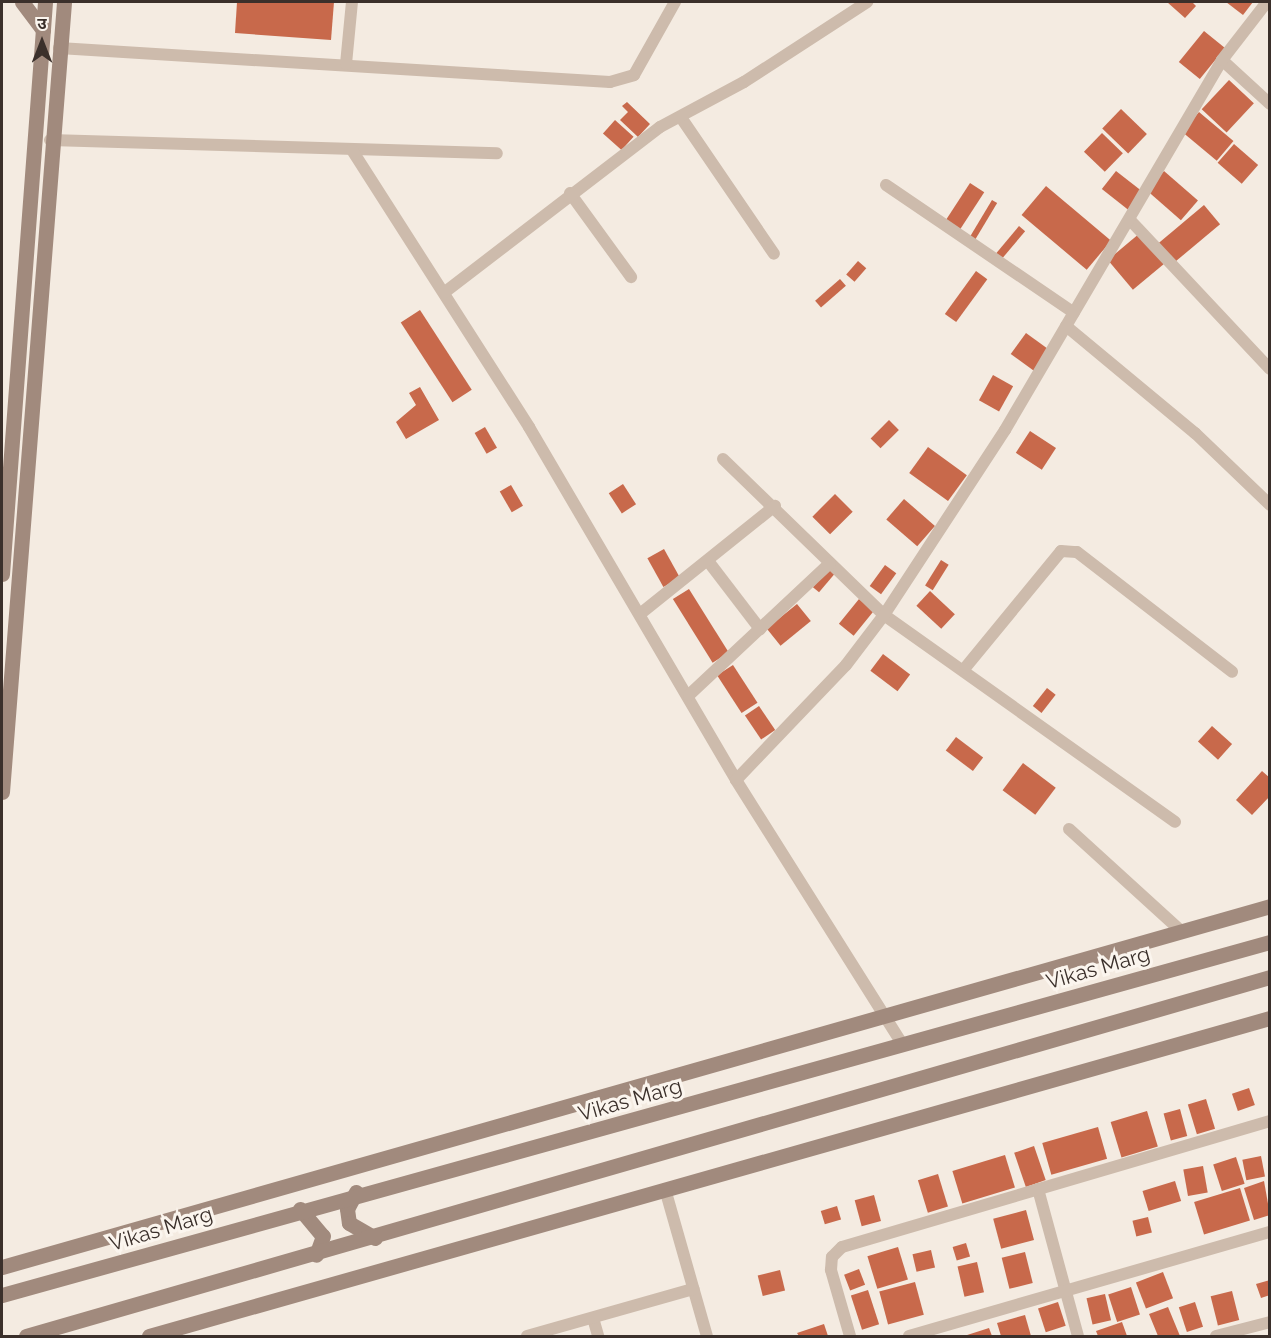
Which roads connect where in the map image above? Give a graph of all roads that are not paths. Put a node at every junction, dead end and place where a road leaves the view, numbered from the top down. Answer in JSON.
{"nodes":[{"id":1,"x":22,"y":2,"type":"edge"},
{"id":2,"x":45,"y":2,"type":"edge"},
{"id":3,"x":64,"y":2,"type":"edge"},
{"id":4,"x":352,"y":2,"type":"edge"},
{"id":5,"x":675,"y":2,"type":"edge"},
{"id":6,"x":867,"y":2,"type":"edge"},
{"id":7,"x":1267,"y":2,"type":"edge"},
{"id":8,"x":43,"y":30,"type":"junction"},
{"id":9,"x":60,"y":48,"type":"junction"},
{"id":10,"x":1222,"y":60,"type":"junction"},
{"id":11,"x":346,"y":64,"type":"junction"},
{"id":12,"x":1269,"y":104,"type":"edge"},
{"id":13,"x":682,"y":119,"type":"junction"},
{"id":14,"x":50,"y":140,"type":"junction"},
{"id":15,"x":352,"y":150,"type":"junction"},
{"id":16,"x":497,"y":153,"type":"dead end"},
{"id":17,"x":886,"y":185,"type":"dead end"},
{"id":18,"x":570,"y":193,"type":"junction"},
{"id":19,"x":1130,"y":220,"type":"junction"},
{"id":20,"x":774,"y":254,"type":"dead end"},
{"id":21,"x":631,"y":277,"type":"dead end"},
{"id":22,"x":445,"y":292,"type":"junction"},
{"id":23,"x":1074,"y":313,"type":"junction"},
{"id":24,"x":1066,"y":326,"type":"junction"},
{"id":25,"x":1269,"y":369,"type":"edge"},
{"id":26,"x":723,"y":459,"type":"dead end"},
{"id":27,"x":1269,"y":505,"type":"edge"},
{"id":28,"x":775,"y":506,"type":"junction"},
{"id":29,"x":708,"y":561,"type":"junction"},
{"id":30,"x":830,"y":563,"type":"junction"},
{"id":31,"x":2,"y":574,"type":"edge"},
{"id":32,"x":640,"y":614,"type":"junction"},
{"id":33,"x":884,"y":615,"type":"junction"},
{"id":34,"x":760,"y":629,"type":"junction"},
{"id":35,"x":7,"y":657,"type":"edge"},
{"id":36,"x":965,"y":668,"type":"junction"},
{"id":37,"x":1232,"y":672,"type":"dead end"},
{"id":38,"x":689,"y":695,"type":"junction"},
{"id":39,"x":736,"y":780,"type":"junction"},
{"id":40,"x":2,"y":792,"type":"edge"},
{"id":41,"x":1175,"y":822,"type":"dead end"},
{"id":42,"x":1069,"y":829,"type":"dead end"},
{"id":43,"x":1269,"y":906,"type":"edge"},
{"id":44,"x":1180,"y":930,"type":"junction"},
{"id":45,"x":1269,"y":942,"type":"edge"},
{"id":46,"x":1269,"y":976,"type":"edge"},
{"id":47,"x":885,"y":1015,"type":"junction"},
{"id":48,"x":1269,"y":1018,"type":"edge"},
{"id":49,"x":903,"y":1045,"type":"junction"},
{"id":50,"x":1269,"y":1121,"type":"edge"},
{"id":51,"x":665,"y":1189,"type":"junction"},
{"id":52,"x":1038,"y":1189,"type":"junction"},
{"id":53,"x":356,"y":1192,"type":"junction"},
{"id":54,"x":300,"y":1209,"type":"junction"},
{"id":55,"x":1269,"y":1232,"type":"edge"},
{"id":56,"x":375,"y":1238,"type":"junction"},
{"id":57,"x":316,"y":1255,"type":"junction"},
{"id":58,"x":2,"y":1267,"type":"edge"},
{"id":59,"x":693,"y":1288,"type":"junction"},
{"id":60,"x":1066,"y":1292,"type":"junction"},
{"id":61,"x":2,"y":1295,"type":"edge"},
{"id":62,"x":592,"y":1318,"type":"junction"},
{"id":63,"x":1269,"y":1322,"type":"edge"},
{"id":64,"x":1257,"y":1331,"type":"edge"},
{"id":65,"x":26,"y":1336,"type":"edge"},
{"id":66,"x":149,"y":1336,"type":"edge"},
{"id":67,"x":527,"y":1336,"type":"edge"},
{"id":68,"x":598,"y":1336,"type":"edge"},
{"id":69,"x":707,"y":1336,"type":"edge"},
{"id":70,"x":850,"y":1336,"type":"edge"},
{"id":71,"x":909,"y":1336,"type":"edge"},
{"id":72,"x":1078,"y":1336,"type":"edge"},
{"id":73,"x":1216,"y":1336,"type":"edge"}],
"edges":[{"from":1,"to":8,"type":"street"},
{"from":2,"to":8,"type":"street"},
{"from":3,"to":9,"type":"street"},
{"from":4,"to":11,"type":"street"},
{"from":5,"to":11,"type":"street"},
{"from":6,"to":13,"type":"street"},
{"from":7,"to":10,"type":"street"},
{"from":8,"to":31,"type":"street"},
{"from":9,"to":11,"type":"street"},
{"from":9,"to":14,"type":"street"},
{"from":10,"to":12,"type":"street"},
{"from":10,"to":19,"type":"street"},
{"from":13,"to":18,"type":"street"},
{"from":13,"to":20,"type":"street"},
{"from":14,"to":15,"type":"street"},
{"from":14,"to":35,"type":"street"},
{"from":15,"to":16,"type":"street"},
{"from":15,"to":22,"type":"street"},
{"from":17,"to":23,"type":"street"},
{"from":18,"to":21,"type":"street"},
{"from":18,"to":22,"type":"street"},
{"from":19,"to":23,"type":"street"},
{"from":19,"to":25,"type":"street"},
{"from":22,"to":32,"type":"street"},
{"from":23,"to":24,"type":"street"},
{"from":24,"to":27,"type":"street"},
{"from":24,"to":33,"type":"street"},
{"from":26,"to":28,"type":"street"},
{"from":28,"to":29,"type":"street"},
{"from":28,"to":30,"type":"street"},
{"from":29,"to":32,"type":"street"},
{"from":29,"to":34,"type":"street"},
{"from":30,"to":33,"type":"street"},
{"from":30,"to":34,"type":"street"},
{"from":32,"to":38,"type":"street"},
{"from":33,"to":36,"type":"street"},
{"from":33,"to":39,"type":"street"},
{"from":34,"to":38,"type":"street"},
{"from":35,"to":40,"type":"street"},
{"from":36,"to":37,"type":"street"},
{"from":36,"to":41,"type":"street"},
{"from":38,"to":39,"type":"street"},
{"from":39,"to":47,"type":"street"},
{"from":42,"to":44,"type":"street"},
{"from":43,"to":44,"type":"street"},
{"from":44,"to":47,"type":"street"},
{"from":45,"to":49,"type":"street","name":"Vikas Marg"},
{"from":46,"to":56,"type":"street"},
{"from":47,"to":49,"type":"street"},
{"from":47,"to":58,"type":"street"},
{"from":48,"to":51,"type":"street"},
{"from":49,"to":53,"type":"street","name":"Vikas Marg"},
{"from":50,"to":52,"type":"street"},
{"from":51,"to":59,"type":"street"},
{"from":51,"to":66,"type":"street"},
{"from":52,"to":60,"type":"street"},
{"from":52,"to":70,"type":"street"},
{"from":53,"to":54,"type":"street","name":"Vikas Marg"},
{"from":53,"to":56,"type":"street"},
{"from":54,"to":57,"type":"street"},
{"from":54,"to":61,"type":"street","name":"Vikas Marg"},
{"from":55,"to":60,"type":"street"},
{"from":56,"to":57,"type":"street"},
{"from":57,"to":65,"type":"street"},
{"from":59,"to":62,"type":"street"},
{"from":59,"to":69,"type":"street"},
{"from":60,"to":71,"type":"street"},
{"from":60,"to":72,"type":"street"},
{"from":62,"to":67,"type":"street"},
{"from":62,"to":68,"type":"street"},
{"from":63,"to":64,"type":"street"},
{"from":64,"to":73,"type":"street"}]}
